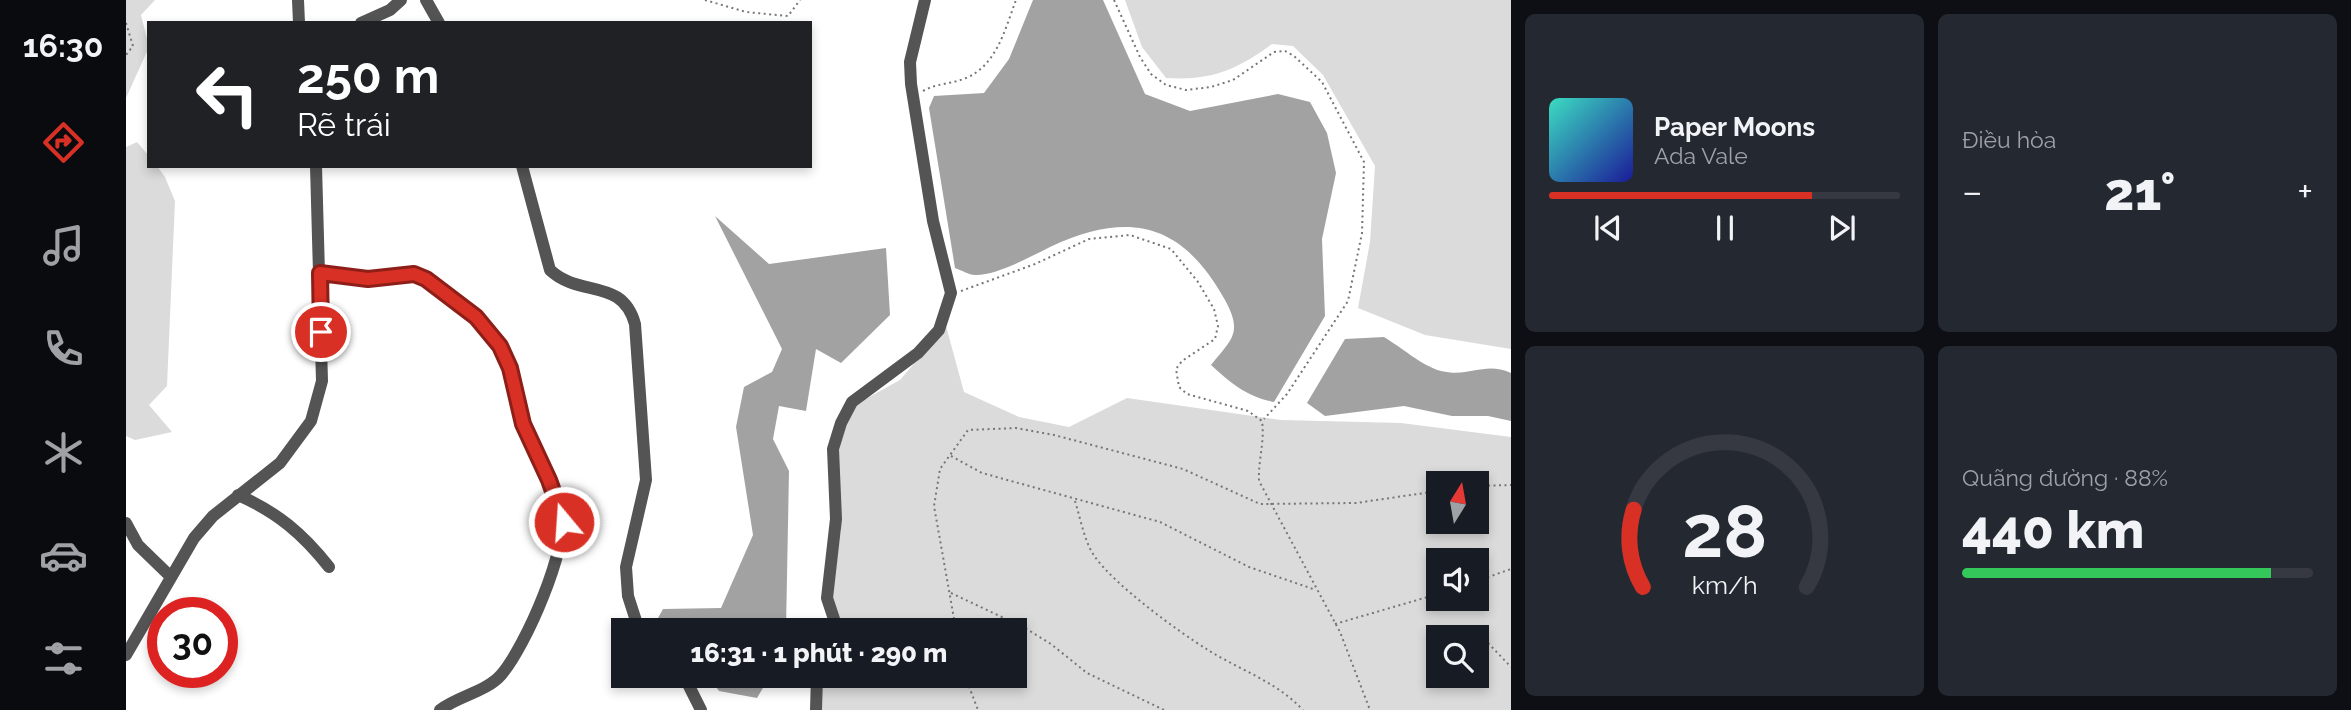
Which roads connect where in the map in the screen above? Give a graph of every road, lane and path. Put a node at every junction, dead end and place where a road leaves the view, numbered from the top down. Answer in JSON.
{"nodes":[{"id":1,"x":298,"y":0,"type":"edge"},
{"id":2,"x":401,"y":0,"type":"edge"},
{"id":3,"x":426,"y":0,"type":"edge"},
{"id":4,"x":705,"y":0,"type":"edge"},
{"id":5,"x":800,"y":0,"type":"edge"},
{"id":6,"x":925,"y":0,"type":"edge"},
{"id":7,"x":1016,"y":0,"type":"edge"},
{"id":8,"x":1114,"y":0,"type":"edge"},
{"id":9,"x":299,"y":21,"type":"edge"},
{"id":10,"x":365,"y":21,"type":"edge"},
{"id":11,"x":438,"y":21,"type":"edge"},
{"id":12,"x":126,"y":23,"type":"edge"},
{"id":13,"x":126,"y":55,"type":"edge"},
{"id":14,"x":913,"y":96,"type":"junction"},
{"id":15,"x":316,"y":168,"type":"edge"},
{"id":16,"x":523,"y":168,"type":"edge"},
{"id":17,"x":320,"y":273,"type":"junction"},
{"id":18,"x":950,"y":295,"type":"junction"},
{"id":19,"x":1262,"y":421,"type":"junction"},
{"id":20,"x":951,"y":455,"type":"junction"},
{"id":21,"x":1511,"y":485,"type":"edge"},
{"id":22,"x":1489,"y":486,"type":"edge"},
{"id":23,"x":1426,"y":493,"type":"edge"},
{"id":24,"x":238,"y":495,"type":"junction"},
{"id":25,"x":1075,"y":500,"type":"junction"},
{"id":26,"x":1268,"y":504,"type":"junction"},
{"id":27,"x":126,"y":523,"type":"edge"},
{"id":28,"x":329,"y":567,"type":"dead end"},
{"id":29,"x":1511,"y":569,"type":"edge"},
{"id":30,"x":171,"y":577,"type":"junction"},
{"id":31,"x":1489,"y":577,"type":"edge"},
{"id":32,"x":1316,"y":590,"type":"junction"},
{"id":33,"x":949,"y":592,"type":"junction"},
{"id":34,"x":1426,"y":597,"type":"edge"},
{"id":35,"x":635,"y":618,"type":"edge"},
{"id":36,"x":834,"y":618,"type":"edge"},
{"id":37,"x":954,"y":618,"type":"edge"},
{"id":38,"x":1335,"y":624,"type":"junction"},
{"id":39,"x":1489,"y":644,"type":"edge"},
{"id":40,"x":126,"y":655,"type":"edge"},
{"id":41,"x":1511,"y":667,"type":"edge"},
{"id":42,"x":690,"y":688,"type":"edge"},
{"id":43,"x":817,"y":688,"type":"edge"},
{"id":44,"x":970,"y":688,"type":"edge"},
{"id":45,"x":440,"y":710,"type":"edge"},
{"id":46,"x":701,"y":710,"type":"edge"},
{"id":47,"x":816,"y":710,"type":"edge"},
{"id":48,"x":978,"y":710,"type":"edge"},
{"id":49,"x":1164,"y":710,"type":"edge"},
{"id":50,"x":1303,"y":710,"type":"edge"},
{"id":51,"x":1370,"y":710,"type":"edge"}],
"edges":[{"from":1,"to":9,"type":"street"},
{"from":2,"to":10,"type":"street"},
{"from":3,"to":11,"type":"street"},
{"from":4,"to":5,"type":"path"},
{"from":6,"to":14,"type":"street"},
{"from":7,"to":14,"type":"path"},
{"from":8,"to":19,"type":"path"},
{"from":12,"to":13,"type":"path"},
{"from":14,"to":18,"type":"street"},
{"from":15,"to":17,"type":"street"},
{"from":16,"to":35,"type":"street"},
{"from":17,"to":24,"type":"street"},
{"from":17,"to":45,"type":"street"},
{"from":18,"to":19,"type":"path"},
{"from":18,"to":36,"type":"street"},
{"from":19,"to":26,"type":"path"},
{"from":20,"to":25,"type":"path"},
{"from":20,"to":26,"type":"path"},
{"from":20,"to":33,"type":"path"},
{"from":21,"to":22,"type":"path"},
{"from":23,"to":26,"type":"path"},
{"from":24,"to":28,"type":"street"},
{"from":24,"to":30,"type":"street"},
{"from":25,"to":32,"type":"path"},
{"from":25,"to":50,"type":"path"},
{"from":26,"to":32,"type":"path"},
{"from":27,"to":30,"type":"street"},
{"from":29,"to":31,"type":"path"},
{"from":30,"to":40,"type":"street"},
{"from":32,"to":38,"type":"path"},
{"from":33,"to":37,"type":"path"},
{"from":33,"to":49,"type":"path"},
{"from":34,"to":38,"type":"path"},
{"from":38,"to":51,"type":"path"},
{"from":39,"to":41,"type":"path"},
{"from":42,"to":46,"type":"street"},
{"from":43,"to":47,"type":"street"},
{"from":44,"to":48,"type":"path"}]}
